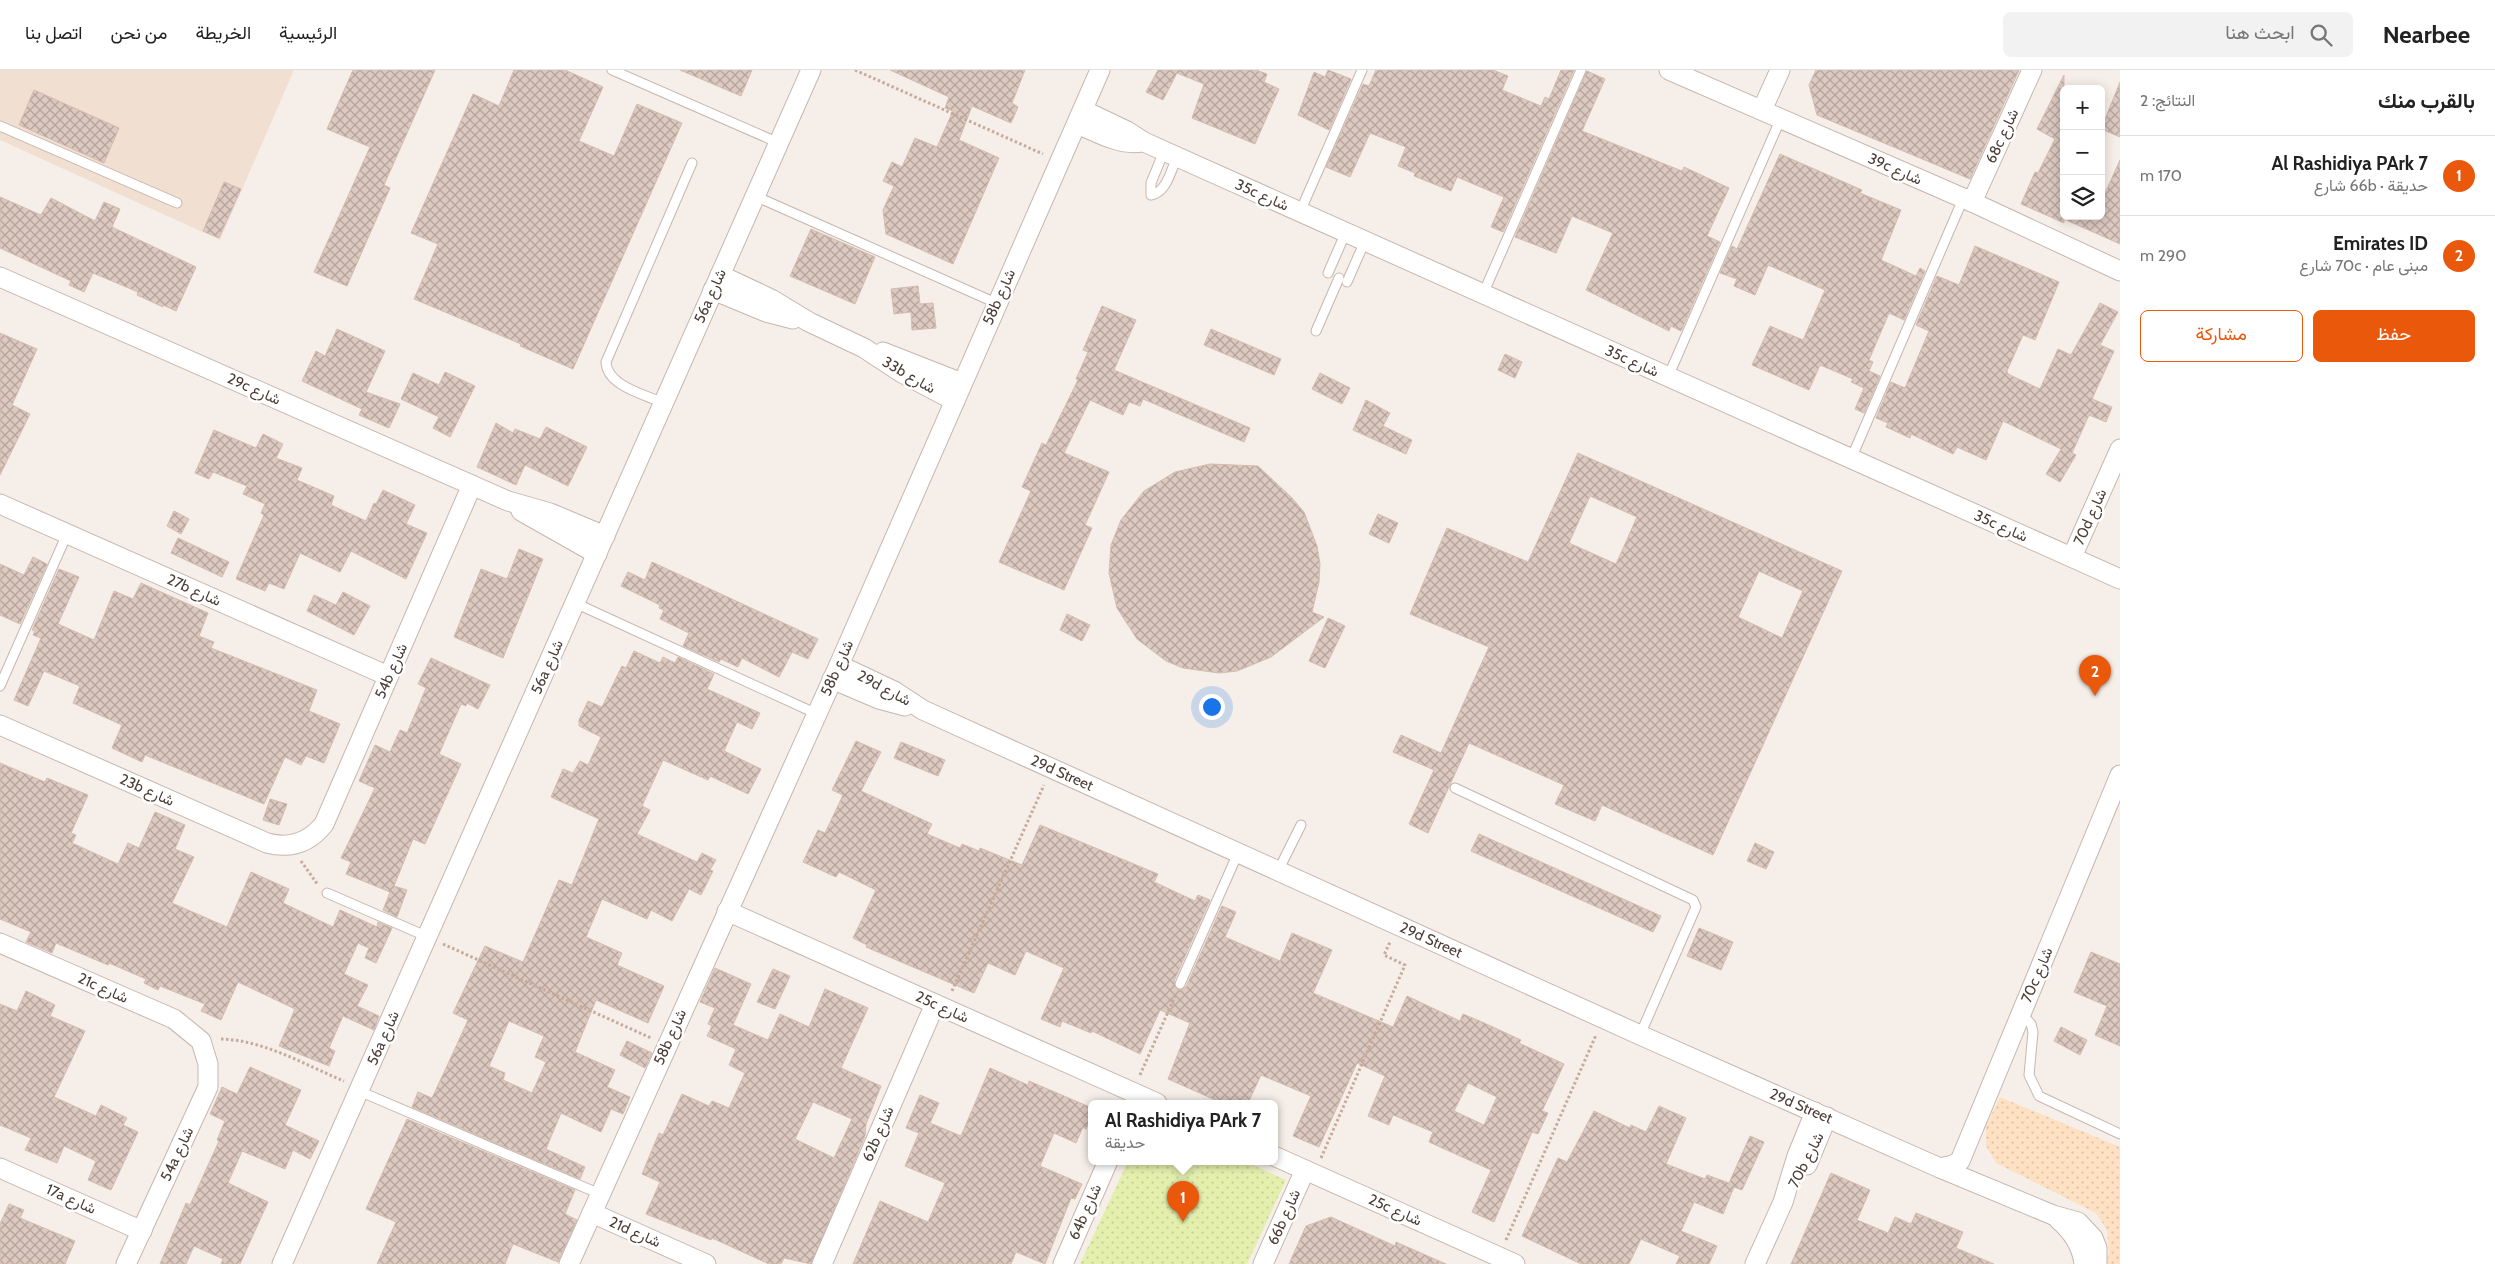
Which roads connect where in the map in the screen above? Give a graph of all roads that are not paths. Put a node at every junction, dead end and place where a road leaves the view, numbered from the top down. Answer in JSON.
{"nodes":[{"id":1,"x":612,"y":70,"type":"edge"},
{"id":2,"x":811,"y":70,"type":"edge"},
{"id":3,"x":1100,"y":70,"type":"edge"},
{"id":4,"x":1362,"y":70,"type":"edge"},
{"id":5,"x":1581,"y":70,"type":"edge"},
{"id":6,"x":1669,"y":70,"type":"edge"},
{"id":7,"x":1780,"y":70,"type":"edge"},
{"id":8,"x":2032,"y":70,"type":"edge"},
{"id":9,"x":1762,"y":110,"type":"junction"},
{"id":10,"x":1080,"y":117,"type":"junction"},
{"id":11,"x":1781,"y":118,"type":"junction"},
{"id":12,"x":0,"y":126,"type":"edge"},
{"id":13,"x":778,"y":143,"type":"junction"},
{"id":14,"x":692,"y":163,"type":"dead end"},
{"id":15,"x":755,"y":196,"type":"junction"},
{"id":16,"x":1967,"y":200,"type":"junction"},
{"id":17,"x":178,"y":203,"type":"dead end"},
{"id":18,"x":1300,"y":212,"type":"junction"},
{"id":19,"x":1346,"y":232,"type":"junction"},
{"id":20,"x":1365,"y":241,"type":"junction"},
{"id":21,"x":2120,"y":271,"type":"edge"},
{"id":22,"x":1328,"y":273,"type":"dead end"},
{"id":23,"x":0,"y":277,"type":"edge"},
{"id":24,"x":716,"y":282,"type":"junction"},
{"id":25,"x":1483,"y":294,"type":"junction"},
{"id":26,"x":996,"y":303,"type":"junction"},
{"id":27,"x":1316,"y":331,"type":"dead end"},
{"id":28,"x":864,"y":348,"type":"junction"},
{"id":29,"x":1668,"y":377,"type":"junction"},
{"id":30,"x":962,"y":383,"type":"junction"},
{"id":31,"x":955,"y":401,"type":"junction"},
{"id":32,"x":663,"y":403,"type":"junction"},
{"id":33,"x":2120,"y":450,"type":"edge"},
{"id":34,"x":1851,"y":459,"type":"junction"},
{"id":35,"x":472,"y":485,"type":"junction"},
{"id":36,"x":508,"y":501,"type":"junction"},
{"id":37,"x":0,"y":504,"type":"edge"},
{"id":38,"x":67,"y":534,"type":"junction"},
{"id":39,"x":604,"y":536,"type":"junction"},
{"id":40,"x":597,"y":554,"type":"junction"},
{"id":41,"x":2072,"y":557,"type":"junction"},
{"id":42,"x":2120,"y":579,"type":"edge"},
{"id":43,"x":575,"y":604,"type":"junction"},
{"id":44,"x":835,"y":672,"type":"junction"},
{"id":45,"x":388,"y":676,"type":"junction"},
{"id":46,"x":0,"y":686,"type":"edge"},
{"id":47,"x":923,"y":710,"type":"joint"},
{"id":48,"x":816,"y":714,"type":"junction"},
{"id":49,"x":0,"y":725,"type":"edge"},
{"id":50,"x":2120,"y":775,"type":"edge"},
{"id":51,"x":1455,"y":788,"type":"dead end"},
{"id":52,"x":1301,"y":825,"type":"dead end"},
{"id":53,"x":296,"y":844,"type":"joint"},
{"id":54,"x":1238,"y":852,"type":"junction"},
{"id":55,"x":1278,"y":871,"type":"junction"},
{"id":56,"x":327,"y":893,"type":"road end"},
{"id":57,"x":726,"y":911,"type":"junction"},
{"id":58,"x":428,"y":937,"type":"junction"},
{"id":59,"x":0,"y":943,"type":"edge"},
{"id":60,"x":1180,"y":984,"type":"road end"},
{"id":61,"x":939,"y":1006,"type":"junction"},
{"id":62,"x":2021,"y":1013,"type":"junction"},
{"id":63,"x":1640,"y":1036,"type":"junction"},
{"id":64,"x":201,"y":1041,"type":"joint"},
{"id":65,"x":360,"y":1090,"type":"junction"},
{"id":66,"x":1134,"y":1097,"type":"edge"},
{"id":67,"x":1821,"y":1115,"type":"junction"},
{"id":68,"x":2120,"y":1134,"type":"edge"},
{"id":69,"x":1278,"y":1158,"type":"edge"},
{"id":70,"x":1106,"y":1165,"type":"edge"},
{"id":71,"x":1943,"y":1167,"type":"junction"},
{"id":72,"x":0,"y":1168,"type":"edge"},
{"id":73,"x":1310,"y":1172,"type":"junction"},
{"id":74,"x":600,"y":1194,"type":"junction"},
{"id":75,"x":592,"y":1213,"type":"junction"},
{"id":76,"x":2053,"y":1215,"type":"junction"},
{"id":77,"x":142,"y":1231,"type":"junction"},
{"id":78,"x":1506,"y":1261,"type":"edge"},
{"id":79,"x":126,"y":1264,"type":"edge"},
{"id":80,"x":282,"y":1264,"type":"edge"},
{"id":81,"x":569,"y":1264,"type":"edge"},
{"id":82,"x":706,"y":1264,"type":"edge"},
{"id":83,"x":822,"y":1264,"type":"edge"},
{"id":84,"x":1062,"y":1264,"type":"edge"},
{"id":85,"x":1263,"y":1264,"type":"edge"},
{"id":86,"x":1756,"y":1264,"type":"edge"},
{"id":87,"x":2084,"y":1264,"type":"edge"},
{"id":88,"x":2097,"y":1264,"type":"edge"}],
"edges":[{"from":1,"to":13,"type":"lane"},
{"from":2,"to":13,"type":"street","name":"56a شارع"},
{"from":3,"to":10,"type":"street","name":"58b شارع"},
{"from":4,"to":18,"type":"lane"},
{"from":5,"to":25,"type":"lane"},
{"from":6,"to":9,"type":"street","name":"39c شارع"},
{"from":7,"to":9,"type":"street"},
{"from":8,"to":16,"type":"street","name":"68c شارع"},
{"from":9,"to":11,"type":"street","name":"39c شارع"},
{"from":10,"to":18,"type":"street","name":"35c شارع"},
{"from":10,"to":26,"type":"street","name":"58b شارع"},
{"from":11,"to":16,"type":"street","name":"39c شارع"},
{"from":11,"to":29,"type":"lane"},
{"from":12,"to":17,"type":"lane"},
{"from":13,"to":15,"type":"street","name":"56a شارع"},
{"from":14,"to":32,"type":"lane"},
{"from":15,"to":24,"type":"street","name":"56a شارع"},
{"from":15,"to":26,"type":"lane"},
{"from":16,"to":21,"type":"street","name":"39c شارع"},
{"from":16,"to":34,"type":"lane"},
{"from":18,"to":19,"type":"street","name":"35c شارع"},
{"from":19,"to":20,"type":"street","name":"35c شارع"},
{"from":19,"to":22,"type":"lane"},
{"from":20,"to":25,"type":"street","name":"35c شارع"},
{"from":20,"to":27,"type":"lane"},
{"from":23,"to":35,"type":"street","name":"29c شارع"},
{"from":24,"to":28,"type":"street","name":"33b شارع"},
{"from":24,"to":32,"type":"street","name":"56a شارع"},
{"from":25,"to":29,"type":"street","name":"35c شارع"},
{"from":26,"to":30,"type":"street","name":"58b شارع"},
{"from":28,"to":30,"type":"street","name":"33b شارع"},
{"from":28,"to":31,"type":"street","name":"33b شارع"},
{"from":29,"to":34,"type":"street","name":"35c شارع"},
{"from":30,"to":31,"type":"street","name":"58b شارع"},
{"from":31,"to":44,"type":"street","name":"58b شارع"},
{"from":32,"to":39,"type":"street","name":"56a شارع"},
{"from":33,"to":41,"type":"street","name":"70d شارع"},
{"from":34,"to":41,"type":"street","name":"35c شارع"},
{"from":35,"to":36,"type":"street","name":"29c شارع"},
{"from":35,"to":45,"type":"street","name":"54b شارع"},
{"from":36,"to":39,"type":"street","name":"29c شارع"},
{"from":36,"to":40,"type":"street","name":"29c شارع"},
{"from":37,"to":38,"type":"street","name":"27b شارع"},
{"from":38,"to":45,"type":"street","name":"27b شارع"},
{"from":38,"to":46,"type":"lane"},
{"from":39,"to":40,"type":"street","name":"56a شارع"},
{"from":40,"to":43,"type":"street","name":"56a شارع"},
{"from":41,"to":42,"type":"street","name":"35c شارع"},
{"from":43,"to":48,"type":"lane"},
{"from":43,"to":58,"type":"street","name":"56a شارع"},
{"from":44,"to":47,"type":"street","name":"29d شارع"},
{"from":44,"to":48,"type":"street","name":"58b شارع"},
{"from":45,"to":53,"type":"street","name":"54b شارع"},
{"from":47,"to":54,"type":"street","name":"29d Street"},
{"from":48,"to":57,"type":"street","name":"58b شارع"},
{"from":49,"to":53,"type":"street","name":"23b شارع"},
{"from":50,"to":62,"type":"street","name":"70c شارع"},
{"from":51,"to":63,"type":"lane"},
{"from":52,"to":55,"type":"lane"},
{"from":54,"to":55,"type":"street","name":"29d Street"},
{"from":54,"to":60,"type":"lane"},
{"from":55,"to":63,"type":"street","name":"29d Street"},
{"from":56,"to":58,"type":"lane"},
{"from":57,"to":61,"type":"street","name":"25c شارع"},
{"from":57,"to":74,"type":"street","name":"58b شارع"},
{"from":58,"to":65,"type":"street","name":"56a شارع"},
{"from":59,"to":64,"type":"street","name":"21c شارع"},
{"from":61,"to":66,"type":"street","name":"25c شارع"},
{"from":61,"to":83,"type":"street","name":"62b شارع"},
{"from":62,"to":68,"type":"lane"},
{"from":62,"to":71,"type":"street","name":"70c شارع"},
{"from":63,"to":67,"type":"street","name":"29d Street"},
{"from":64,"to":77,"type":"street","name":"54a شارع"},
{"from":65,"to":74,"type":"lane"},
{"from":65,"to":80,"type":"street","name":"56a شارع"},
{"from":67,"to":71,"type":"street","name":"29d Street"},
{"from":67,"to":86,"type":"street","name":"70b شارع"},
{"from":69,"to":73,"type":"street","name":"25c شارع"},
{"from":70,"to":84,"type":"street","name":"64b شارع"},
{"from":71,"to":76,"type":"street","name":"29d Street"},
{"from":72,"to":77,"type":"street","name":"17a شارع"},
{"from":73,"to":78,"type":"street","name":"25c شارع"},
{"from":73,"to":85,"type":"street","name":"66b شارع"},
{"from":74,"to":75,"type":"street","name":"58b شارع"},
{"from":75,"to":81,"type":"street","name":"58b شارع"},
{"from":75,"to":82,"type":"street","name":"21d شارع"},
{"from":76,"to":87,"type":"street"},
{"from":76,"to":88,"type":"street"},
{"from":77,"to":79,"type":"street","name":"54a شارع"}]}
